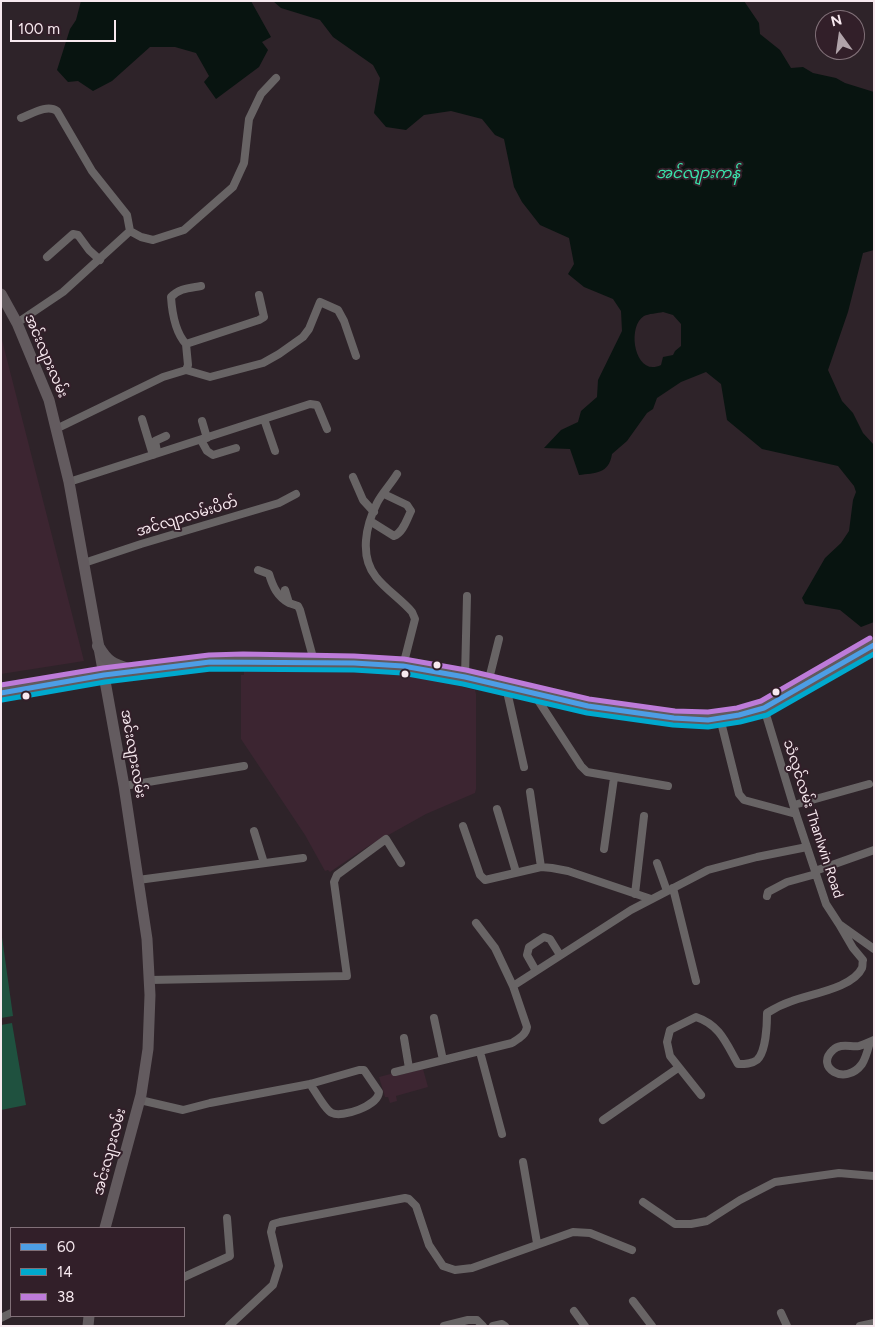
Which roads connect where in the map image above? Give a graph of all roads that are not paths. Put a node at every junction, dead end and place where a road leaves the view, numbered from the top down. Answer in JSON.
{"nodes":[{"id":1,"x":276,"y":78,"type":"dead end"},
{"id":2,"x":21,"y":118,"type":"dead end"},
{"id":3,"x":130,"y":232,"type":"junction"},
{"id":4,"x":47,"y":257,"type":"dead end"},
{"id":5,"x":100,"y":260,"type":"junction"},
{"id":6,"x":201,"y":286,"type":"dead end"},
{"id":7,"x":1,"y":294,"type":"edge"},
{"id":8,"x":259,"y":295,"type":"dead end"},
{"id":9,"x":17,"y":323,"type":"junction"},
{"id":10,"x":186,"y":344,"type":"junction"},
{"id":11,"x":356,"y":356,"type":"dead end"},
{"id":12,"x":186,"y":370,"type":"junction"},
{"id":13,"x":142,"y":419,"type":"dead end"},
{"id":14,"x":264,"y":419,"type":"junction"},
{"id":15,"x":202,"y":421,"type":"dead end"},
{"id":16,"x":56,"y":429,"type":"junction"},
{"id":17,"x":327,"y":429,"type":"dead end"},
{"id":18,"x":166,"y":436,"type":"dead end"},
{"id":19,"x":204,"y":439,"type":"junction"},
{"id":20,"x":236,"y":448,"type":"dead end"},
{"id":21,"x":276,"y":451,"type":"dead end"},
{"id":22,"x":155,"y":454,"type":"junction"},
{"id":23,"x":397,"y":474,"type":"dead end"},
{"id":24,"x":353,"y":477,"type":"dead end"},
{"id":25,"x":69,"y":482,"type":"junction"},
{"id":26,"x":296,"y":494,"type":"dead end"},
{"id":27,"x":384,"y":494,"type":"junction"},
{"id":28,"x":374,"y":512,"type":"junction"},
{"id":29,"x":370,"y":521,"type":"junction"},
{"id":30,"x":84,"y":563,"type":"junction"},
{"id":31,"x":258,"y":570,"type":"dead end"},
{"id":32,"x":285,"y":590,"type":"dead end"},
{"id":33,"x":467,"y":596,"type":"dead end"},
{"id":34,"x":289,"y":602,"type":"junction"},
{"id":35,"x":499,"y":639,"type":"dead end"},
{"id":36,"x":874,"y":645,"type":"edge"},
{"id":37,"x":98,"y":646,"type":"junction"},
{"id":38,"x":314,"y":661,"type":"junction"},
{"id":39,"x":403,"y":666,"type":"junction"},
{"id":40,"x":136,"y":672,"type":"junction"},
{"id":41,"x":104,"y":675,"type":"junction"},
{"id":42,"x":465,"y":677,"type":"junction"},
{"id":43,"x":488,"y":683,"type":"junction"},
{"id":44,"x":506,"y":687,"type":"junction"},
{"id":45,"x":1,"y":693,"type":"edge"},
{"id":46,"x":534,"y":694,"type":"junction"},
{"id":47,"x":764,"y":708,"type":"junction"},
{"id":48,"x":720,"y":718,"type":"junction"},
{"id":49,"x":244,"y":766,"type":"dead end"},
{"id":50,"x":524,"y":767,"type":"dead end"},
{"id":51,"x":614,"y":778,"type":"junction"},
{"id":52,"x":869,"y":784,"type":"dead end"},
{"id":53,"x":124,"y":786,"type":"junction"},
{"id":54,"x":668,"y":786,"type":"dead end"},
{"id":55,"x":530,"y":792,"type":"dead end"},
{"id":56,"x":794,"y":805,"type":"junction"},
{"id":57,"x":497,"y":809,"type":"dead end"},
{"id":58,"x":796,"y":814,"type":"junction"},
{"id":59,"x":644,"y":816,"type":"dead end"},
{"id":60,"x":463,"y":826,"type":"dead end"},
{"id":61,"x":254,"y":831,"type":"dead end"},
{"id":62,"x":807,"y":847,"type":"junction"},
{"id":63,"x":604,"y":849,"type":"dead end"},
{"id":64,"x":874,"y":850,"type":"edge"},
{"id":65,"x":303,"y":858,"type":"dead end"},
{"id":66,"x":264,"y":863,"type":"junction"},
{"id":67,"x":401,"y":863,"type":"dead end"},
{"id":68,"x":657,"y":863,"type":"dead end"},
{"id":69,"x":541,"y":867,"type":"junction"},
{"id":70,"x":516,"y":872,"type":"junction"},
{"id":71,"x":816,"y":872,"type":"junction"},
{"id":72,"x":138,"y":880,"type":"junction"},
{"id":73,"x":670,"y":890,"type":"junction"},
{"id":74,"x":635,"y":894,"type":"junction"},
{"id":75,"x":767,"y":896,"type":"dead end"},
{"id":76,"x":651,"y":899,"type":"junction"},
{"id":77,"x":476,"y":923,"type":"dead end"},
{"id":78,"x":839,"y":924,"type":"junction"},
{"id":79,"x":874,"y":949,"type":"edge"},
{"id":80,"x":560,"y":956,"type":"junction"},
{"id":81,"x":536,"y":971,"type":"junction"},
{"id":82,"x":150,"y":980,"type":"junction"},
{"id":83,"x":696,"y":981,"type":"dead end"},
{"id":84,"x":512,"y":986,"type":"junction"},
{"id":85,"x":434,"y":1018,"type":"dead end"},
{"id":86,"x":404,"y":1038,"type":"dead end"},
{"id":87,"x":872,"y":1041,"type":"edge"},
{"id":88,"x":480,"y":1052,"type":"junction"},
{"id":89,"x":444,"y":1060,"type":"junction"},
{"id":90,"x":409,"y":1068,"type":"junction"},
{"id":91,"x":678,"y":1068,"type":"junction"},
{"id":92,"x":395,"y":1072,"type":"dead end"},
{"id":93,"x":310,"y":1084,"type":"junction"},
{"id":94,"x":701,"y":1096,"type":"dead end"},
{"id":95,"x":140,"y":1100,"type":"junction"},
{"id":96,"x":603,"y":1120,"type":"dead end"},
{"id":97,"x":502,"y":1134,"type":"dead end"},
{"id":98,"x":523,"y":1162,"type":"dead end"},
{"id":99,"x":874,"y":1176,"type":"edge"},
{"id":100,"x":643,"y":1202,"type":"dead end"},
{"id":101,"x":227,"y":1218,"type":"dead end"},
{"id":102,"x":105,"y":1227,"type":"edge"},
{"id":103,"x":537,"y":1243,"type":"junction"},
{"id":104,"x":632,"y":1250,"type":"dead end"},
{"id":105,"x":185,"y":1277,"type":"edge"},
{"id":106,"x":633,"y":1301,"type":"dead end"},
{"id":107,"x":574,"y":1311,"type":"dead end"},
{"id":108,"x":781,"y":1313,"type":"dead end"},
{"id":109,"x":874,"y":1323,"type":"edge"},
{"id":110,"x":231,"y":1325,"type":"edge"},
{"id":111,"x":444,"y":1326,"type":"edge"},
{"id":112,"x":483,"y":1326,"type":"edge"},
{"id":113,"x":493,"y":1326,"type":"edge"},
{"id":114,"x":505,"y":1326,"type":"edge"},
{"id":115,"x":585,"y":1326,"type":"edge"},
{"id":116,"x":652,"y":1326,"type":"edge"},
{"id":117,"x":787,"y":1326,"type":"edge"},
{"id":118,"x":860,"y":1326,"type":"edge"}],
"edges":[{"from":1,"to":3,"type":"street"},
{"from":2,"to":3,"type":"street"},
{"from":3,"to":5,"type":"street"},
{"from":4,"to":5,"type":"street"},
{"from":5,"to":9,"type":"street"},
{"from":6,"to":10,"type":"street"},
{"from":7,"to":9,"type":"main road","name":"အင်းလျားလမ်း"},
{"from":8,"to":10,"type":"street"},
{"from":9,"to":16,"type":"main road","name":"အင်းလျားလမ်း"},
{"from":10,"to":12,"type":"street"},
{"from":11,"to":12,"type":"street"},
{"from":12,"to":16,"type":"street"},
{"from":13,"to":22,"type":"street"},
{"from":14,"to":17,"type":"street"},
{"from":14,"to":19,"type":"street"},
{"from":14,"to":21,"type":"street"},
{"from":15,"to":19,"type":"street"},
{"from":16,"to":25,"type":"main road","name":"အင်းလျားလမ်း"},
{"from":18,"to":22,"type":"street"},
{"from":19,"to":20,"type":"street"},
{"from":19,"to":22,"type":"street"},
{"from":22,"to":25,"type":"street"},
{"from":23,"to":27,"type":"street"},
{"from":24,"to":28,"type":"street"},
{"from":25,"to":30,"type":"main road","name":"အင်းလျားလမ်း"},
{"from":26,"to":30,"type":"street","name":"အင်လျာလမ်းပိတ်"},
{"from":27,"to":28,"type":"street"},
{"from":27,"to":29,"type":"street"},
{"from":28,"to":29,"type":"street"},
{"from":29,"to":39,"type":"street"},
{"from":30,"to":37,"type":"main road","name":"အင်းလျားလမ်း"},
{"from":31,"to":34,"type":"street"},
{"from":32,"to":34,"type":"street"},
{"from":33,"to":42,"type":"street"},
{"from":34,"to":38,"type":"street"},
{"from":35,"to":43,"type":"street"},
{"from":36,"to":47,"type":"main road"},
{"from":37,"to":40,"type":"main road"},
{"from":37,"to":41,"type":"main road","name":"အင်းလျားလမ်း"},
{"from":38,"to":39,"type":"main road"},
{"from":38,"to":40,"type":"main road"},
{"from":39,"to":42,"type":"main road"},
{"from":40,"to":41,"type":"main road"},
{"from":41,"to":45,"type":"main road"},
{"from":41,"to":53,"type":"main road","name":"အင်းလျားလမ်း"},
{"from":42,"to":43,"type":"main road"},
{"from":43,"to":44,"type":"main road"},
{"from":44,"to":46,"type":"main road"},
{"from":44,"to":50,"type":"street"},
{"from":46,"to":48,"type":"main road"},
{"from":46,"to":51,"type":"street"},
{"from":47,"to":48,"type":"main road"},
{"from":47,"to":56,"type":"street","name":"သံလွင်လမ်း Thanlwin Road"},
{"from":48,"to":58,"type":"street"},
{"from":49,"to":53,"type":"street"},
{"from":51,"to":54,"type":"street"},
{"from":51,"to":63,"type":"street"},
{"from":52,"to":56,"type":"street"},
{"from":53,"to":72,"type":"main road","name":"အင်းလျားလမ်း"},
{"from":55,"to":69,"type":"street"},
{"from":56,"to":58,"type":"street","name":"သံလွင်လမ်း Thanlwin Road"},
{"from":57,"to":70,"type":"street"},
{"from":58,"to":62,"type":"street","name":"သံလွင်လမ်း Thanlwin Road"},
{"from":59,"to":74,"type":"street"},
{"from":60,"to":70,"type":"street"},
{"from":61,"to":66,"type":"street"},
{"from":62,"to":71,"type":"street","name":"သံလွင်လမ်း Thanlwin Road"},
{"from":62,"to":73,"type":"street"},
{"from":64,"to":71,"type":"street"},
{"from":65,"to":66,"type":"street"},
{"from":66,"to":72,"type":"street"},
{"from":67,"to":82,"type":"street"},
{"from":68,"to":73,"type":"street"},
{"from":69,"to":70,"type":"street"},
{"from":69,"to":74,"type":"street"},
{"from":71,"to":75,"type":"street"},
{"from":71,"to":78,"type":"street","name":"သံလွင်လမ်း Thanlwin Road"},
{"from":72,"to":82,"type":"main road","name":"အင်းလျားလမ်း"},
{"from":73,"to":76,"type":"street"},
{"from":73,"to":83,"type":"street"},
{"from":74,"to":76,"type":"street"},
{"from":76,"to":80,"type":"street"},
{"from":77,"to":84,"type":"street"},
{"from":78,"to":79,"type":"street","name":"သံလွင်လမ်း Thanlwin Road"},
{"from":78,"to":91,"type":"street"},
{"from":80,"to":81,"type":"street"},
{"from":80,"to":81,"type":"street"},
{"from":81,"to":84,"type":"street"},
{"from":82,"to":95,"type":"main road","name":"အင်းလျားလမ်း"},
{"from":84,"to":88,"type":"street"},
{"from":85,"to":89,"type":"street"},
{"from":86,"to":90,"type":"street"},
{"from":87,"to":87,"type":"street"},
{"from":88,"to":89,"type":"street"},
{"from":88,"to":97,"type":"street"},
{"from":89,"to":90,"type":"street"},
{"from":90,"to":92,"type":"street"},
{"from":91,"to":94,"type":"street"},
{"from":91,"to":96,"type":"street"},
{"from":93,"to":93,"type":"street"},
{"from":93,"to":95,"type":"street"},
{"from":95,"to":102,"type":"main road","name":"အင်းလျားလမ်း"},
{"from":98,"to":103,"type":"street"},
{"from":99,"to":100,"type":"street"},
{"from":101,"to":105,"type":"street"},
{"from":103,"to":104,"type":"street"},
{"from":103,"to":110,"type":"street"},
{"from":106,"to":116,"type":"street"},
{"from":107,"to":115,"type":"street"},
{"from":108,"to":117,"type":"street"},
{"from":109,"to":118,"type":"street"},
{"from":111,"to":112,"type":"street"},
{"from":113,"to":114,"type":"street"}]}
